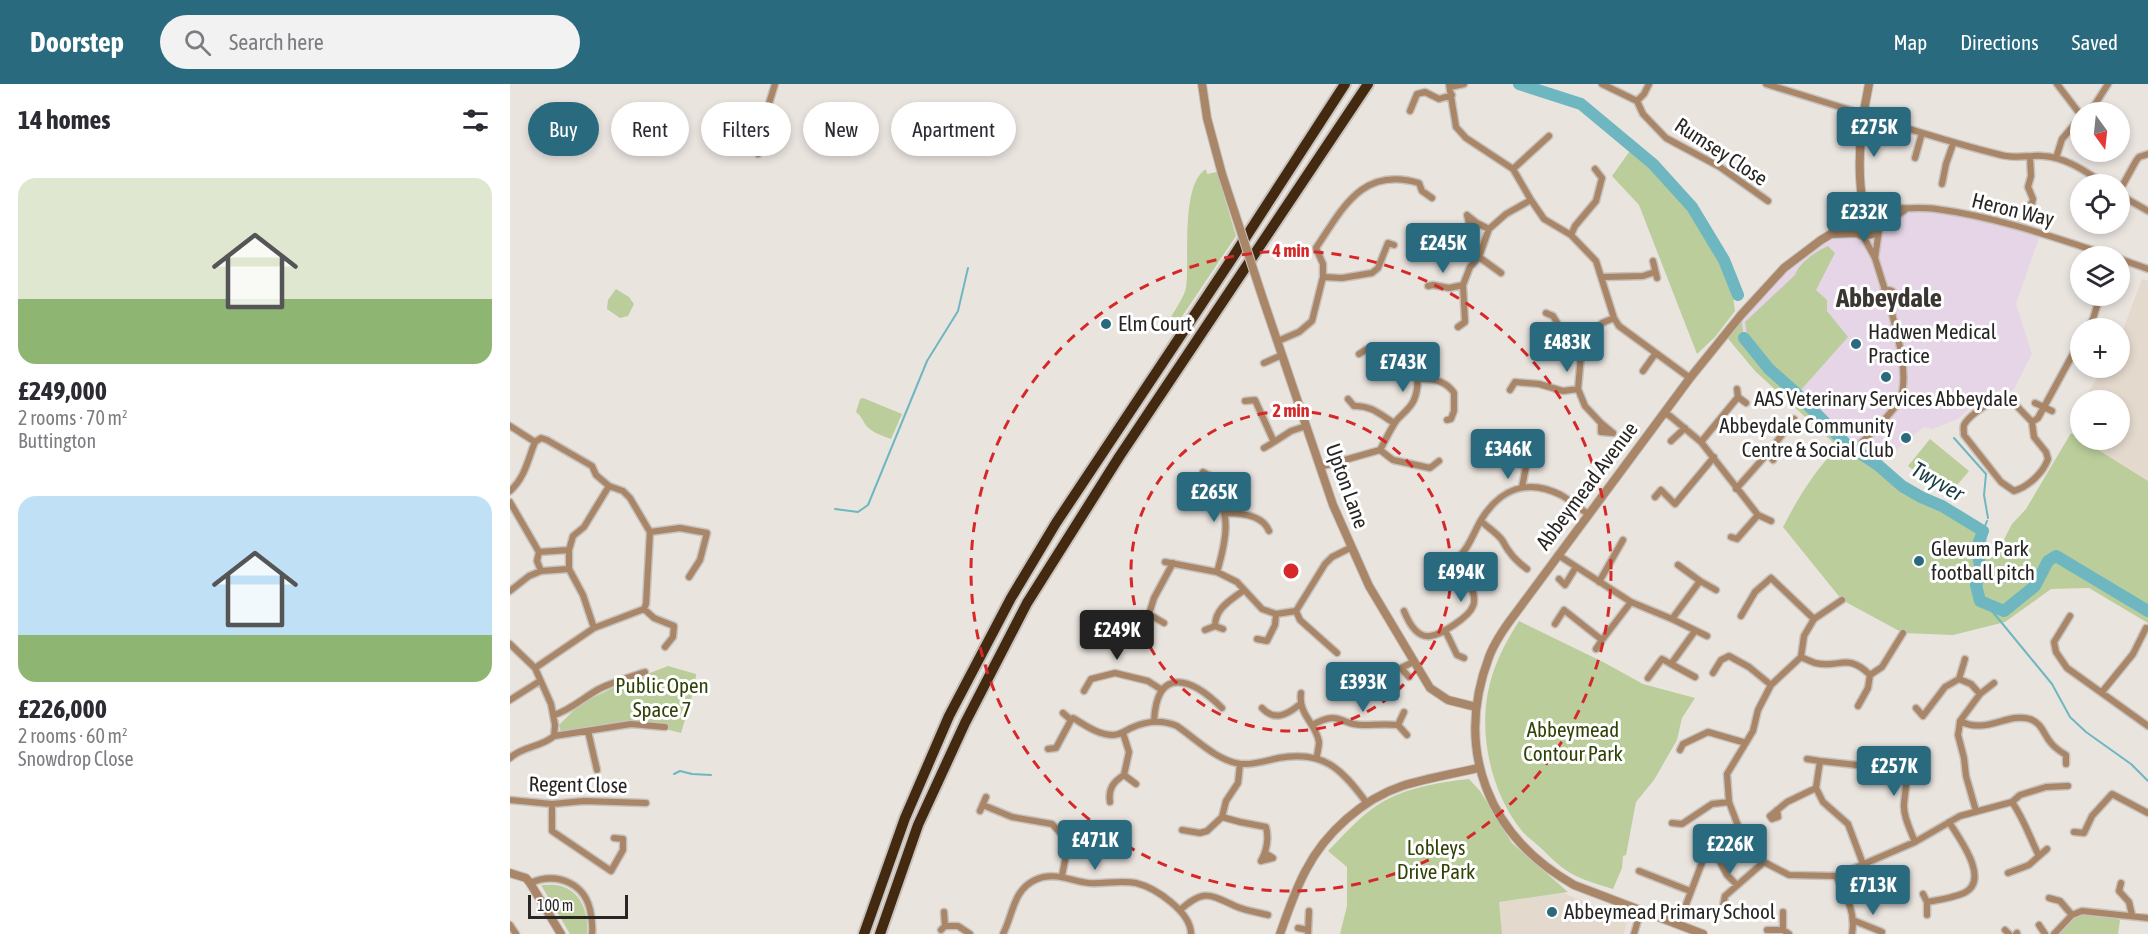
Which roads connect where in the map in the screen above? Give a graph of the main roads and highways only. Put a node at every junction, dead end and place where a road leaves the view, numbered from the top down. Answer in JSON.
{"nodes":[{"id":1,"x":1345,"y":84,"type":"edge"},
{"id":2,"x":1368,"y":84,"type":"edge"},
{"id":3,"x":864,"y":934,"type":"edge"},
{"id":4,"x":880,"y":934,"type":"edge"}],
"edges":[{"from":1,"to":3,"type":"highway"},
{"from":2,"to":4,"type":"highway"}]}
